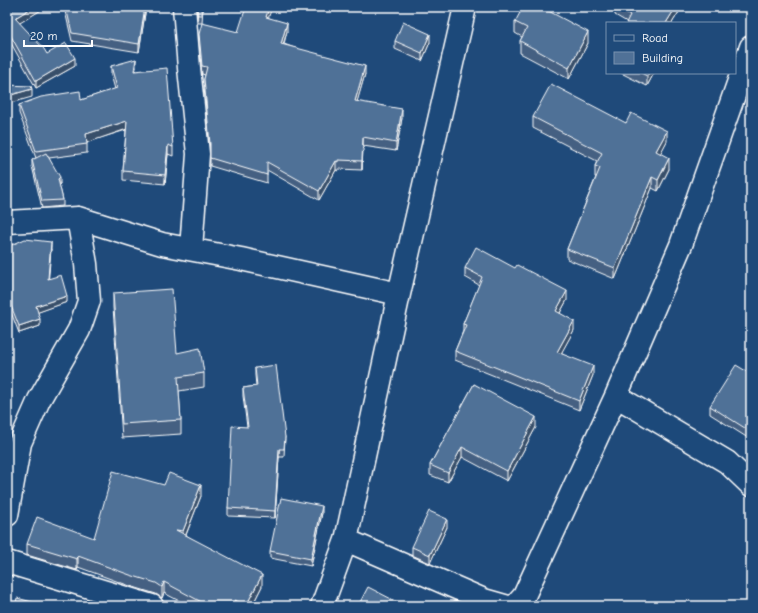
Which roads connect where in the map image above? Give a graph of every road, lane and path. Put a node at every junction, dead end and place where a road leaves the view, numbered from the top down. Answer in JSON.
{"nodes":[{"id":1,"x":184,"y":7,"type":"edge"},
{"id":2,"x":465,"y":7,"type":"edge"},
{"id":3,"x":751,"y":47,"type":"edge"},
{"id":4,"x":78,"y":218,"type":"junction"},
{"id":5,"x":7,"y":222,"type":"edge"},
{"id":6,"x":192,"y":249,"type":"junction"},
{"id":7,"x":399,"y":294,"type":"junction"},
{"id":8,"x":616,"y":396,"type":"junction"},
{"id":9,"x":751,"y":486,"type":"edge"},
{"id":10,"x":7,"y":515,"type":"edge"},
{"id":11,"x":346,"y":540,"type":"junction"},
{"id":12,"x":7,"y":562,"type":"edge"},
{"id":13,"x":152,"y":606,"type":"edge"},
{"id":14,"x":322,"y":606,"type":"edge"},
{"id":15,"x":505,"y":606,"type":"edge"},
{"id":16,"x":515,"y":606,"type":"edge"}],
"edges":[{"from":1,"to":6,"type":"street"},
{"from":2,"to":7,"type":"street"},
{"from":3,"to":8,"type":"street"},
{"from":4,"to":5,"type":"street"},
{"from":4,"to":6,"type":"street"},
{"from":4,"to":10,"type":"street"},
{"from":6,"to":7,"type":"street"},
{"from":7,"to":11,"type":"street"},
{"from":8,"to":9,"type":"street"},
{"from":8,"to":16,"type":"street"},
{"from":11,"to":14,"type":"street"},
{"from":11,"to":15,"type":"street"},
{"from":12,"to":13,"type":"street"}]}
